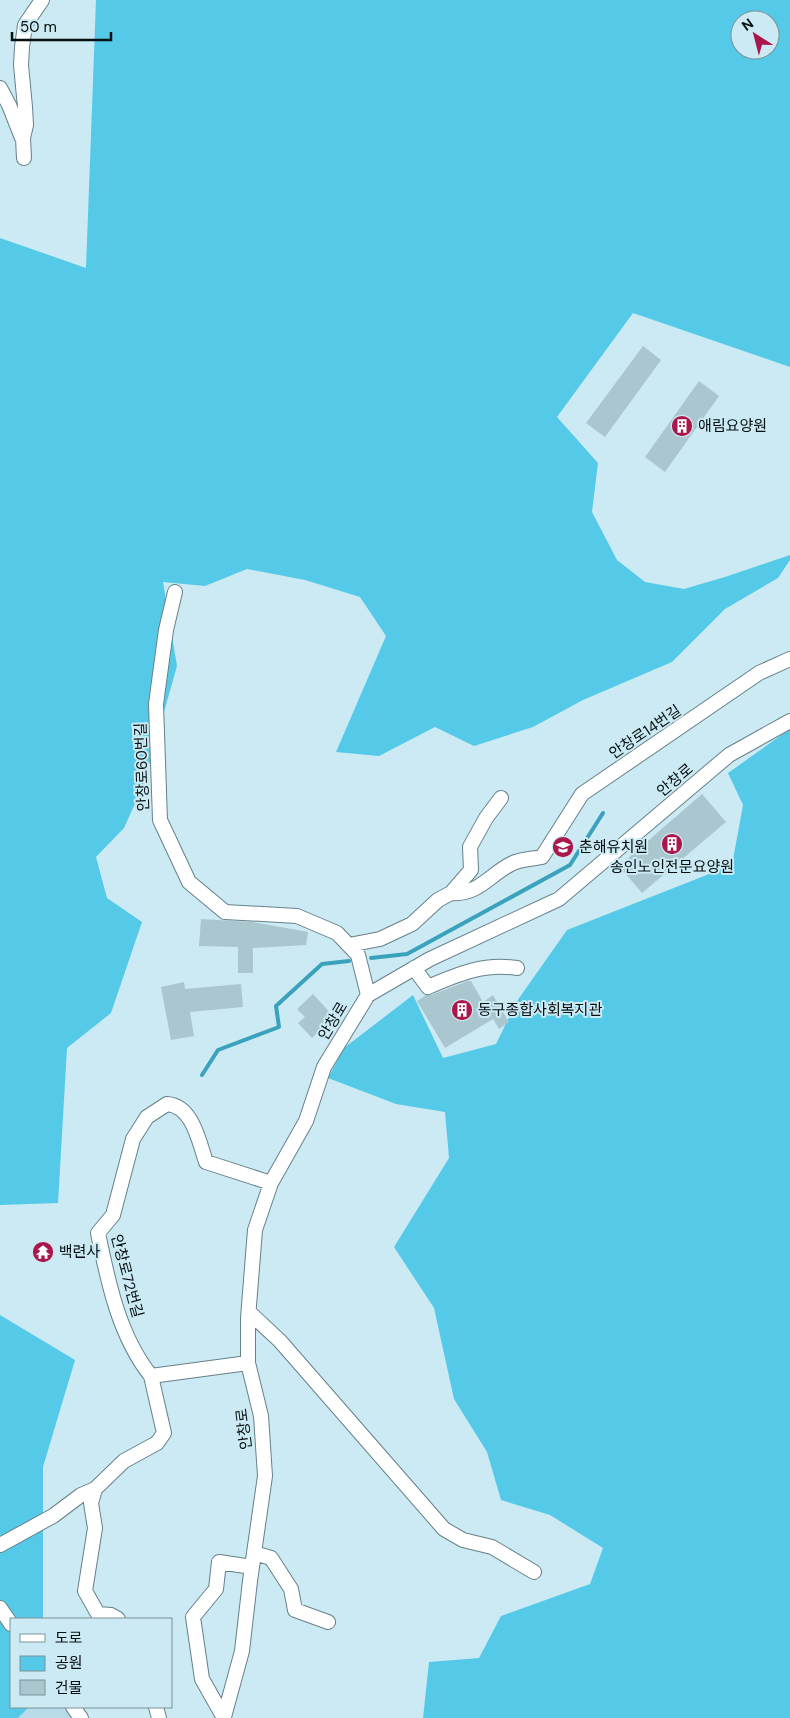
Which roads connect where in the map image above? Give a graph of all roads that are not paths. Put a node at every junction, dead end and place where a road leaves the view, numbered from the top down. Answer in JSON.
{"nodes":[{"id":1,"x":42,"y":0,"type":"edge"},
{"id":2,"x":0,"y":88,"type":"edge"},
{"id":3,"x":23,"y":138,"type":"junction"},
{"id":4,"x":24,"y":158,"type":"dead end"},
{"id":5,"x":175,"y":592,"type":"dead end"},
{"id":6,"x":790,"y":659,"type":"edge"},
{"id":7,"x":790,"y":721,"type":"edge"},
{"id":8,"x":501,"y":798,"type":"dead end"},
{"id":9,"x":451,"y":893,"type":"junction"},
{"id":10,"x":349,"y":945,"type":"junction"},
{"id":11,"x":414,"y":968,"type":"junction"},
{"id":12,"x":517,"y":968,"type":"dead end"},
{"id":13,"x":368,"y":995,"type":"junction"},
{"id":14,"x":271,"y":1182,"type":"junction"},
{"id":15,"x":249,"y":1312,"type":"junction"},
{"id":16,"x":248,"y":1363,"type":"junction"},
{"id":17,"x":151,"y":1376,"type":"junction"},
{"id":18,"x":95,"y":1489,"type":"junction"},
{"id":19,"x":0,"y":1544,"type":"edge"},
{"id":20,"x":254,"y":1553,"type":"junction"},
{"id":21,"x":252,"y":1567,"type":"junction"},
{"id":22,"x":534,"y":1572,"type":"dead end"},
{"id":23,"x":0,"y":1608,"type":"edge"},
{"id":24,"x":116,"y":1618,"type":"edge"},
{"id":25,"x":328,"y":1622,"type":"dead end"},
{"id":26,"x":10,"y":1623,"type":"edge"},
{"id":27,"x":73,"y":1708,"type":"edge"},
{"id":28,"x":81,"y":1718,"type":"edge"},
{"id":29,"x":224,"y":1718,"type":"edge"}],
"edges":[{"from":1,"to":3,"type":"street"},
{"from":2,"to":3,"type":"street"},
{"from":3,"to":4,"type":"street"},
{"from":5,"to":10,"type":"street","name":"안창로60번길"},
{"from":6,"to":9,"type":"street","name":"안창로14번길"},
{"from":7,"to":11,"type":"street","name":"안창로"},
{"from":8,"to":9,"type":"street"},
{"from":9,"to":10,"type":"street"},
{"from":10,"to":13,"type":"street","name":"안창로60번길"},
{"from":11,"to":12,"type":"street"},
{"from":11,"to":13,"type":"street","name":"안창로"},
{"from":13,"to":14,"type":"street","name":"안창로"},
{"from":14,"to":15,"type":"street","name":"안창로"},
{"from":14,"to":17,"type":"street","name":"안창로72번길"},
{"from":15,"to":16,"type":"street","name":"안창로"},
{"from":15,"to":22,"type":"street"},
{"from":16,"to":17,"type":"street"},
{"from":16,"to":20,"type":"street","name":"안창로"},
{"from":17,"to":18,"type":"street","name":"안창로72번길"},
{"from":18,"to":19,"type":"street","name":"안창로72번길"},
{"from":18,"to":24,"type":"street"},
{"from":20,"to":21,"type":"street","name":"안창로"},
{"from":20,"to":25,"type":"street"},
{"from":21,"to":29,"type":"street","name":"안창로"},
{"from":21,"to":29,"type":"street"},
{"from":23,"to":26,"type":"street"},
{"from":27,"to":28,"type":"street"}]}
